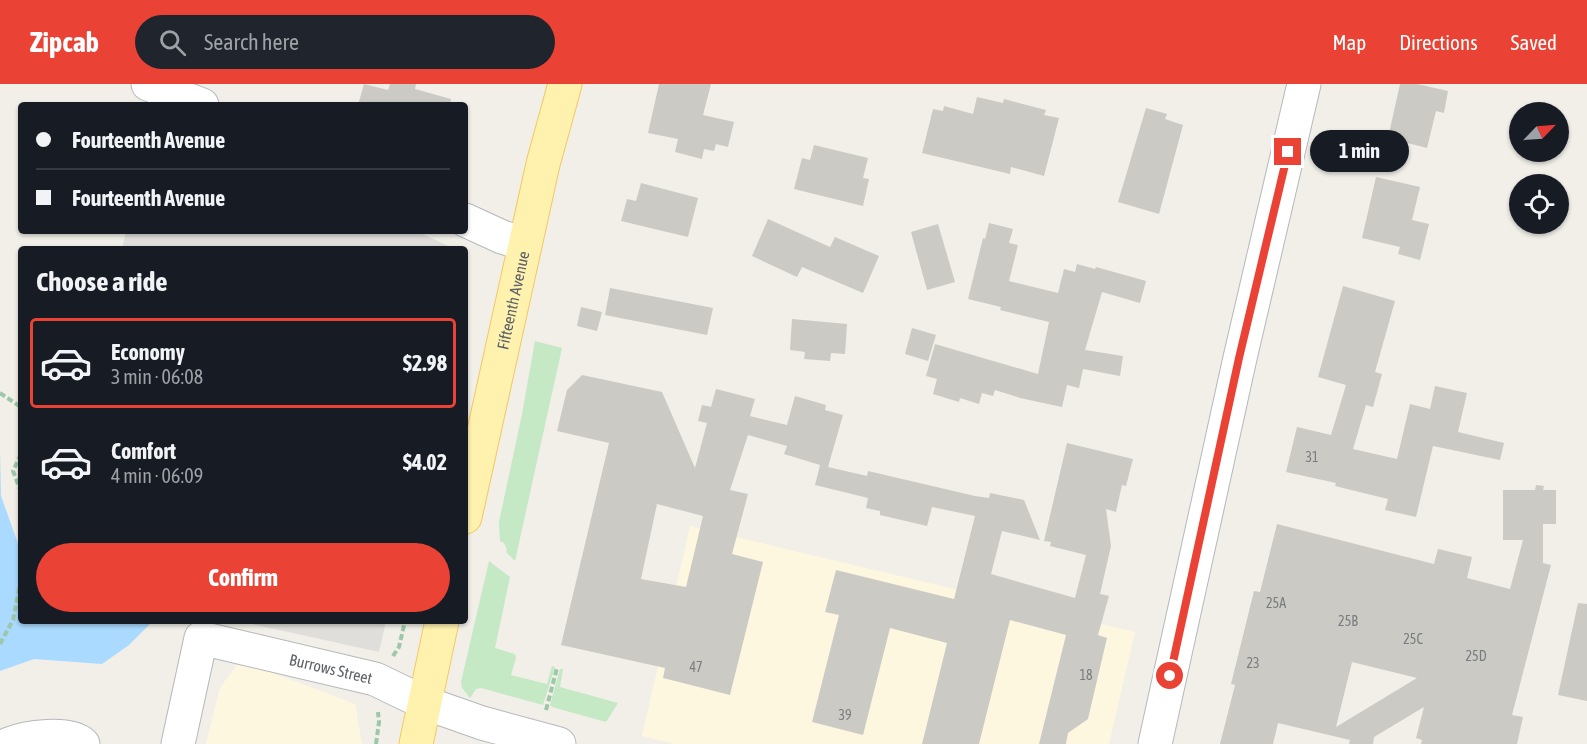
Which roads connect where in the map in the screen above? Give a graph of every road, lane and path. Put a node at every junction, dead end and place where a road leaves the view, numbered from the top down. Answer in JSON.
{"nodes":[{"id":1,"x":148,"y":84,"type":"edge"},
{"id":2,"x":565,"y":84,"type":"edge"},
{"id":3,"x":1304,"y":84,"type":"edge"},
{"id":4,"x":194,"y":102,"type":"edge"},
{"id":5,"x":468,"y":221,"type":"edge"},
{"id":6,"x":525,"y":244,"type":"junction"},
{"id":7,"x":0,"y":393,"type":"edge"},
{"id":8,"x":18,"y":405,"type":"edge"},
{"id":9,"x":18,"y":460,"type":"edge"},
{"id":10,"x":18,"y":484,"type":"edge"},
{"id":11,"x":468,"y":503,"type":"edge"},
{"id":12,"x":18,"y":594,"type":"edge"},
{"id":13,"x":404,"y":624,"type":"edge"},
{"id":14,"x":441,"y":624,"type":"edge"},
{"id":15,"x":0,"y":644,"type":"edge"},
{"id":16,"x":390,"y":662,"type":"dead end"},
{"id":17,"x":557,"y":668,"type":"dead end"},
{"id":18,"x":425,"y":703,"type":"junction"},
{"id":19,"x":546,"y":710,"type":"dead end"},
{"id":20,"x":378,"y":711,"type":"dead end"},
{"id":21,"x":9,"y":744,"type":"edge"},
{"id":22,"x":83,"y":744,"type":"edge"},
{"id":23,"x":178,"y":744,"type":"edge"},
{"id":24,"x":376,"y":744,"type":"edge"},
{"id":25,"x":416,"y":744,"type":"edge"},
{"id":26,"x":560,"y":744,"type":"edge"},
{"id":27,"x":1155,"y":744,"type":"edge"}],
"edges":[{"from":1,"to":4,"type":"street"},
{"from":2,"to":6,"type":"main road","name":"Fifteenth Avenue"},
{"from":3,"to":27,"type":"street"},
{"from":5,"to":6,"type":"street"},
{"from":6,"to":11,"type":"main road","name":"Fifteenth Avenue"},
{"from":7,"to":8,"type":"path"},
{"from":9,"to":10,"type":"path"},
{"from":12,"to":15,"type":"path"},
{"from":13,"to":16,"type":"path"},
{"from":14,"to":18,"type":"main road"},
{"from":17,"to":19,"type":"path"},
{"from":18,"to":23,"type":"street","name":"Burrows Street"},
{"from":18,"to":25,"type":"main road"},
{"from":18,"to":26,"type":"street","name":"Burrows Street"},
{"from":20,"to":24,"type":"path"},
{"from":21,"to":22,"type":"street"}]}
